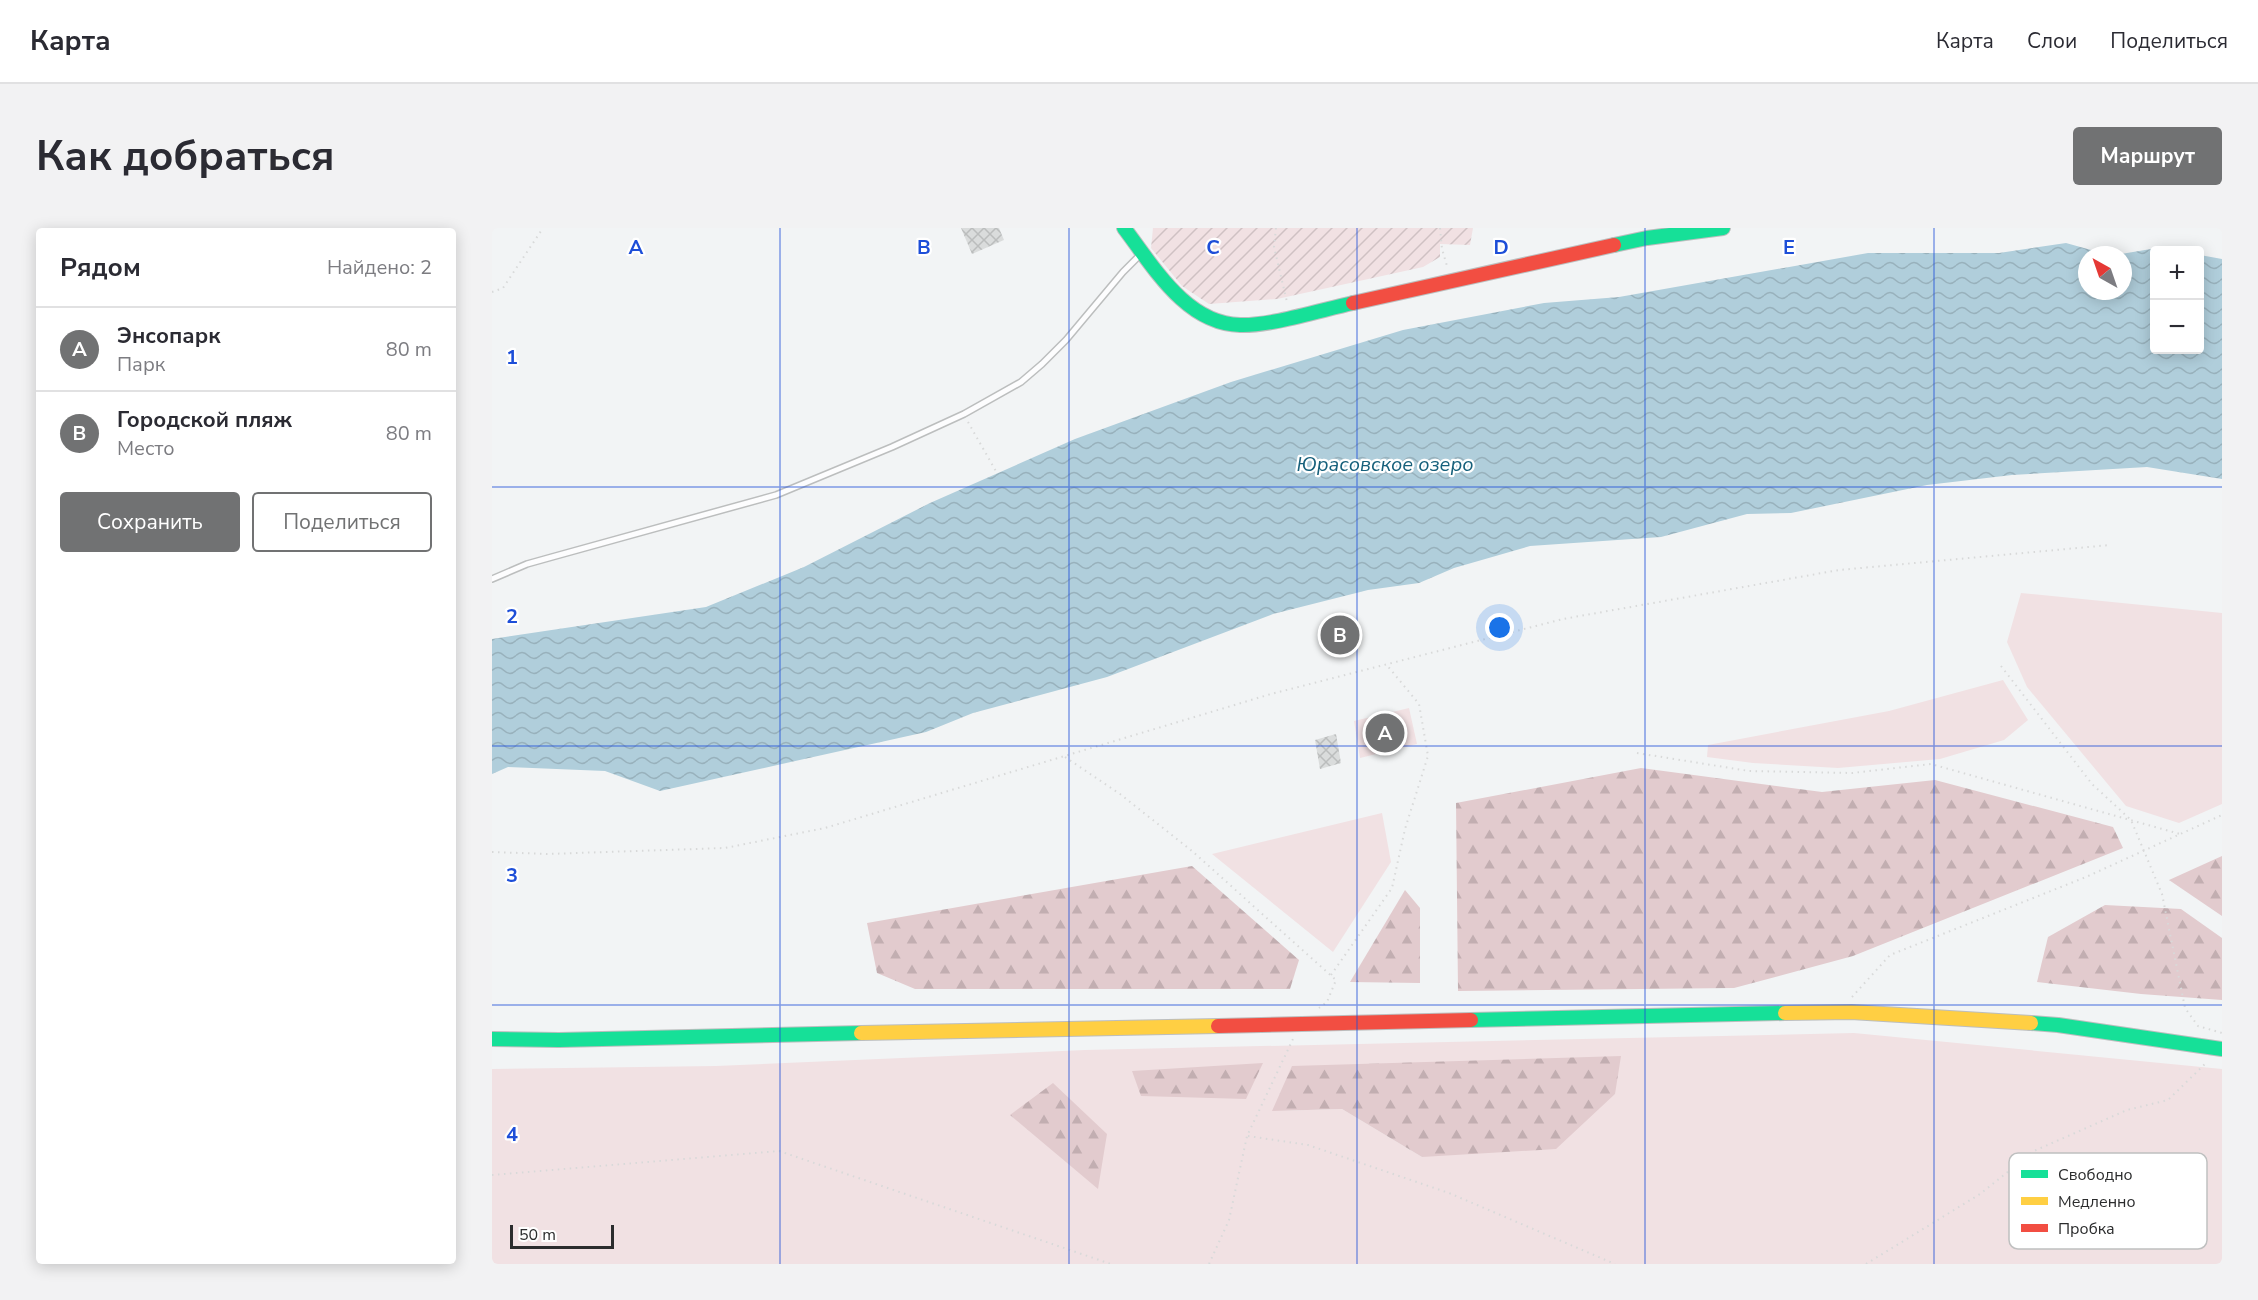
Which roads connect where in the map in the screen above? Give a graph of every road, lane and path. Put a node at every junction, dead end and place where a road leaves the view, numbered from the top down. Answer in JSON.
{"nodes":[{"id":1,"x":543,"y":228,"type":"edge"},
{"id":2,"x":1124,"y":228,"type":"edge"},
{"id":3,"x":1275,"y":228,"type":"edge"},
{"id":4,"x":1440,"y":228,"type":"edge"},
{"id":5,"x":1723,"y":228,"type":"edge"},
{"id":6,"x":1143,"y":252,"type":"junction"},
{"id":7,"x":1451,"y":280,"type":"junction"},
{"id":8,"x":492,"y":292,"type":"edge"},
{"id":9,"x":1290,"y":316,"type":"junction"},
{"id":10,"x":964,"y":414,"type":"junction"},
{"id":11,"x":998,"y":473,"type":"dead end"},
{"id":12,"x":2110,"y":545,"type":"dead end"},
{"id":13,"x":492,"y":579,"type":"edge"},
{"id":14,"x":1386,"y":664,"type":"junction"},
{"id":15,"x":2001,"y":666,"type":"dead end"},
{"id":16,"x":1637,"y":753,"type":"dead end"},
{"id":17,"x":1065,"y":757,"type":"junction"},
{"id":18,"x":2222,"y":815,"type":"edge"},
{"id":19,"x":2131,"y":820,"type":"junction"},
{"id":20,"x":2180,"y":834,"type":"junction"},
{"id":21,"x":2145,"y":850,"type":"junction"},
{"id":22,"x":492,"y":852,"type":"edge"},
{"id":23,"x":1330,"y":976,"type":"junction"},
{"id":24,"x":1318,"y":1009,"type":"dead end"},
{"id":25,"x":1838,"y":1012,"type":"junction"},
{"id":26,"x":1301,"y":1023,"type":"junction"},
{"id":27,"x":2222,"y":1033,"type":"edge"},
{"id":28,"x":492,"y":1040,"type":"edge"},
{"id":29,"x":2221,"y":1049,"type":"edge"},
{"id":30,"x":1247,"y":1136,"type":"junction"},
{"id":31,"x":2031,"y":1153,"type":"edge"},
{"id":32,"x":2009,"y":1171,"type":"edge"},
{"id":33,"x":492,"y":1175,"type":"edge"},
{"id":34,"x":1111,"y":1264,"type":"edge"},
{"id":35,"x":1209,"y":1264,"type":"edge"},
{"id":36,"x":1615,"y":1264,"type":"edge"},
{"id":37,"x":1866,"y":1264,"type":"edge"}],
"edges":[{"from":1,"to":8,"type":"path"},
{"from":2,"to":6,"type":"main road"},
{"from":3,"to":9,"type":"path"},
{"from":4,"to":7,"type":"path"},
{"from":5,"to":7,"type":"main road"},
{"from":6,"to":9,"type":"main road"},
{"from":6,"to":10,"type":"lane"},
{"from":7,"to":9,"type":"main road"},
{"from":10,"to":11,"type":"path"},
{"from":10,"to":13,"type":"lane"},
{"from":12,"to":14,"type":"path"},
{"from":14,"to":17,"type":"path"},
{"from":14,"to":23,"type":"path"},
{"from":15,"to":19,"type":"path"},
{"from":16,"to":19,"type":"path"},
{"from":17,"to":22,"type":"path"},
{"from":17,"to":23,"type":"path"},
{"from":18,"to":20,"type":"path"},
{"from":19,"to":20,"type":"path"},
{"from":19,"to":21,"type":"path"},
{"from":20,"to":21,"type":"path"},
{"from":21,"to":25,"type":"path"},
{"from":21,"to":27,"type":"path"},
{"from":23,"to":24,"type":"path"},
{"from":25,"to":26,"type":"main road"},
{"from":25,"to":29,"type":"main road"},
{"from":26,"to":28,"type":"main road"},
{"from":26,"to":30,"type":"path"},
{"from":29,"to":31,"type":"path"},
{"from":30,"to":35,"type":"path"},
{"from":30,"to":36,"type":"path"},
{"from":32,"to":37,"type":"path"},
{"from":33,"to":34,"type":"path"}]}
